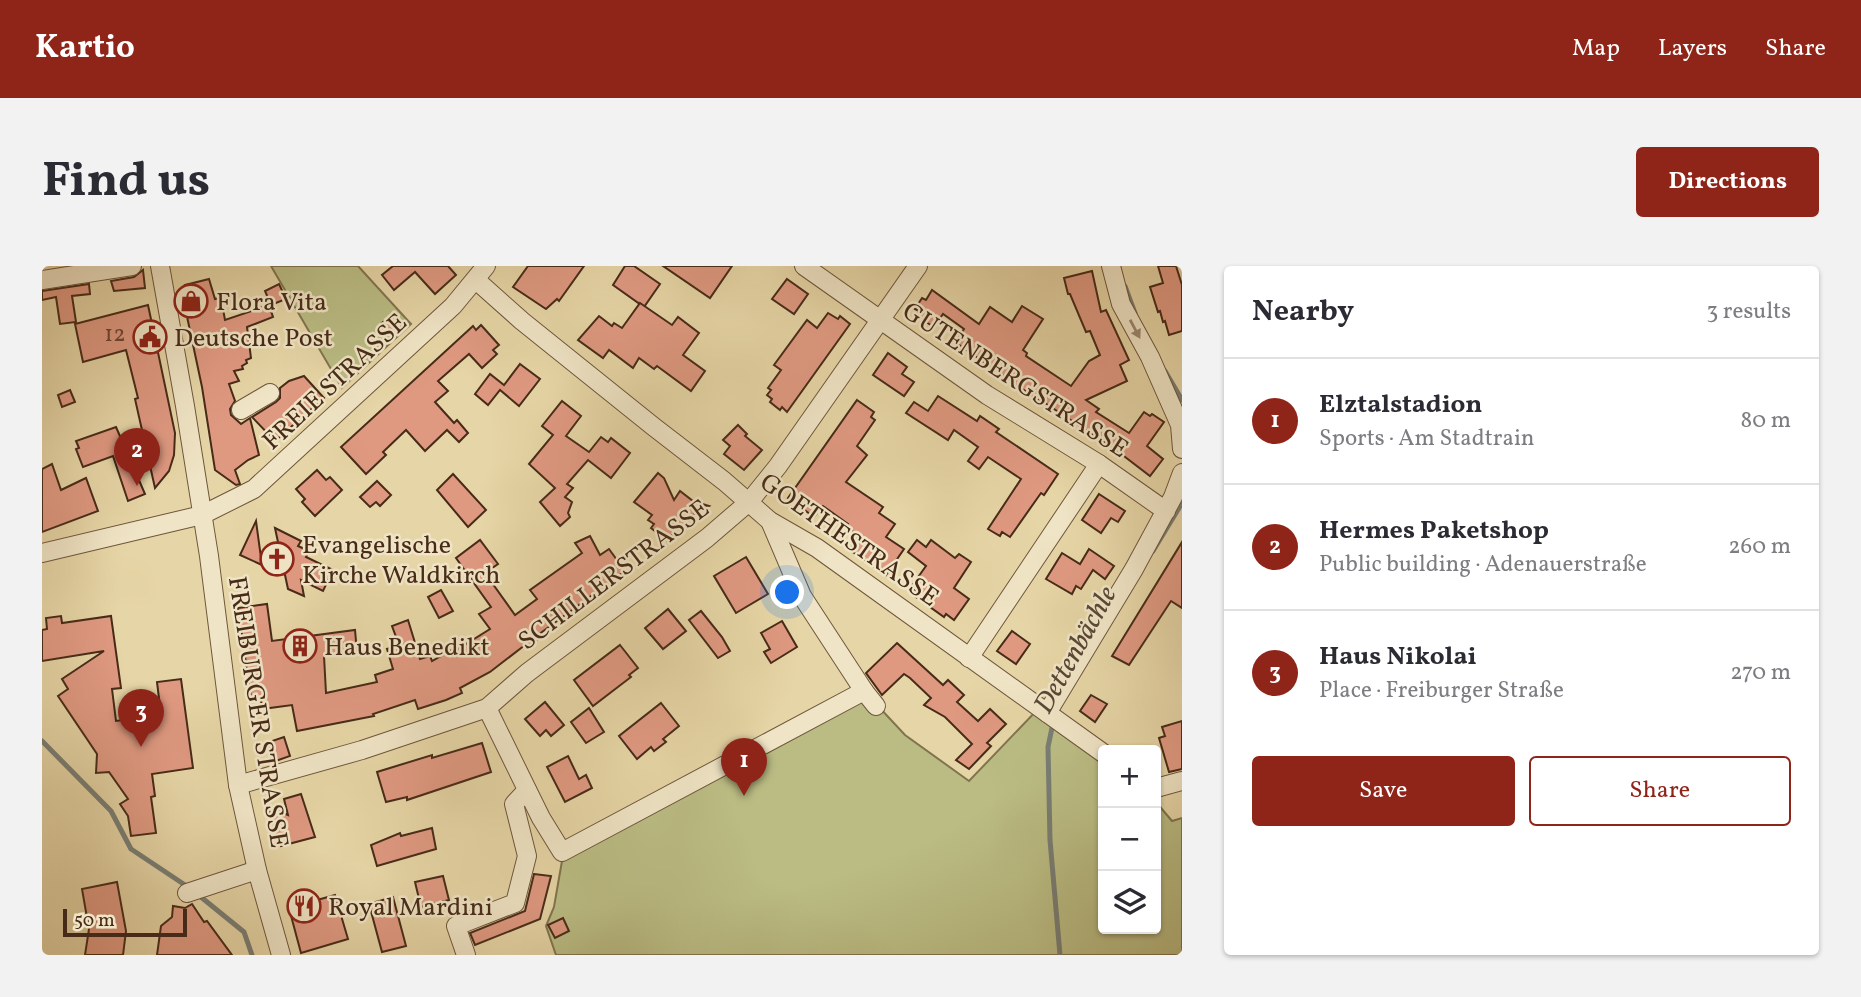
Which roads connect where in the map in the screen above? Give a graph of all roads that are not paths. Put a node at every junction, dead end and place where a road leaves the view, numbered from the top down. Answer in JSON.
{"nodes":[{"id":1,"x":132,"y":266,"type":"edge"},
{"id":2,"x":160,"y":266,"type":"edge"},
{"id":3,"x":804,"y":266,"type":"edge"},
{"id":4,"x":918,"y":266,"type":"edge"},
{"id":5,"x":1111,"y":266,"type":"edge"},
{"id":6,"x":481,"y":273,"type":"edge"},
{"id":7,"x":42,"y":280,"type":"edge"},
{"id":8,"x":879,"y":320,"type":"junction"},
{"id":9,"x":270,"y":393,"type":"dead end"},
{"id":10,"x":241,"y":410,"type":"dead end"},
{"id":11,"x":1182,"y":449,"type":"edge"},
{"id":12,"x":1099,"y":464,"type":"junction"},
{"id":13,"x":1182,"y":472,"type":"edge"},
{"id":14,"x":750,"y":502,"type":"junction"},
{"id":15,"x":1166,"y":511,"type":"junction"},
{"id":16,"x":202,"y":515,"type":"junction"},
{"id":17,"x":770,"y":521,"type":"junction"},
{"id":18,"x":42,"y":553,"type":"edge"},
{"id":19,"x":969,"y":658,"type":"junction"},
{"id":20,"x":864,"y":691,"type":"junction"},
{"id":21,"x":876,"y":706,"type":"dead end"},
{"id":22,"x":487,"y":708,"type":"junction"},
{"id":23,"x":1053,"y":717,"type":"junction"},
{"id":24,"x":1098,"y":748,"type":"edge"},
{"id":25,"x":1182,"y":781,"type":"edge"},
{"id":26,"x":238,"y":785,"type":"junction"},
{"id":27,"x":1161,"y":787,"type":"edge"},
{"id":28,"x":527,"y":790,"type":"junction"},
{"id":29,"x":257,"y":870,"type":"junction"},
{"id":30,"x":187,"y":893,"type":"dead end"},
{"id":31,"x":281,"y":955,"type":"edge"},
{"id":32,"x":466,"y":955,"type":"edge"}],
"edges":[{"from":1,"to":7,"type":"street"},
{"from":2,"to":16,"type":"street","name":"FREIBURGER STRASSE"},
{"from":3,"to":8,"type":"street","name":"GUTENBERGSTRASSE"},
{"from":4,"to":8,"type":"street","name":"SCHILLERSTRASSE"},
{"from":5,"to":11,"type":"street","one_way":true},
{"from":6,"to":14,"type":"street","name":"GOETHESTRASSE"},
{"from":6,"to":16,"type":"street","name":"FREIE STRASSE"},
{"from":8,"to":12,"type":"street","name":"GUTENBERGSTRASSE"},
{"from":8,"to":14,"type":"street","name":"SCHILLERSTRASSE"},
{"from":9,"to":10,"type":"street"},
{"from":12,"to":15,"type":"street","name":"GUTENBERGSTRASSE"},
{"from":12,"to":19,"type":"street"},
{"from":13,"to":15,"type":"street"},
{"from":14,"to":17,"type":"street","name":"GOETHESTRASSE"},
{"from":14,"to":22,"type":"street","name":"SCHILLERSTRASSE"},
{"from":15,"to":23,"type":"street"},
{"from":16,"to":18,"type":"street","name":"FREIE STRASSE"},
{"from":16,"to":26,"type":"street","name":"FREIBURGER STRASSE"},
{"from":17,"to":19,"type":"street","name":"GOETHESTRASSE"},
{"from":17,"to":20,"type":"street"},
{"from":19,"to":23,"type":"street","name":"GOETHESTRASSE"},
{"from":20,"to":21,"type":"street"},
{"from":20,"to":28,"type":"street"},
{"from":22,"to":26,"type":"street","name":"SCHILLERSTRASSE"},
{"from":22,"to":28,"type":"street"},
{"from":23,"to":24,"type":"street","name":"GOETHESTRASSE"},
{"from":25,"to":27,"type":"street"},
{"from":26,"to":29,"type":"street","name":"FREIBURGER STRASSE"},
{"from":28,"to":32,"type":"street"},
{"from":29,"to":30,"type":"street"},
{"from":29,"to":31,"type":"street","name":"FREIBURGER STRASSE"}]}
